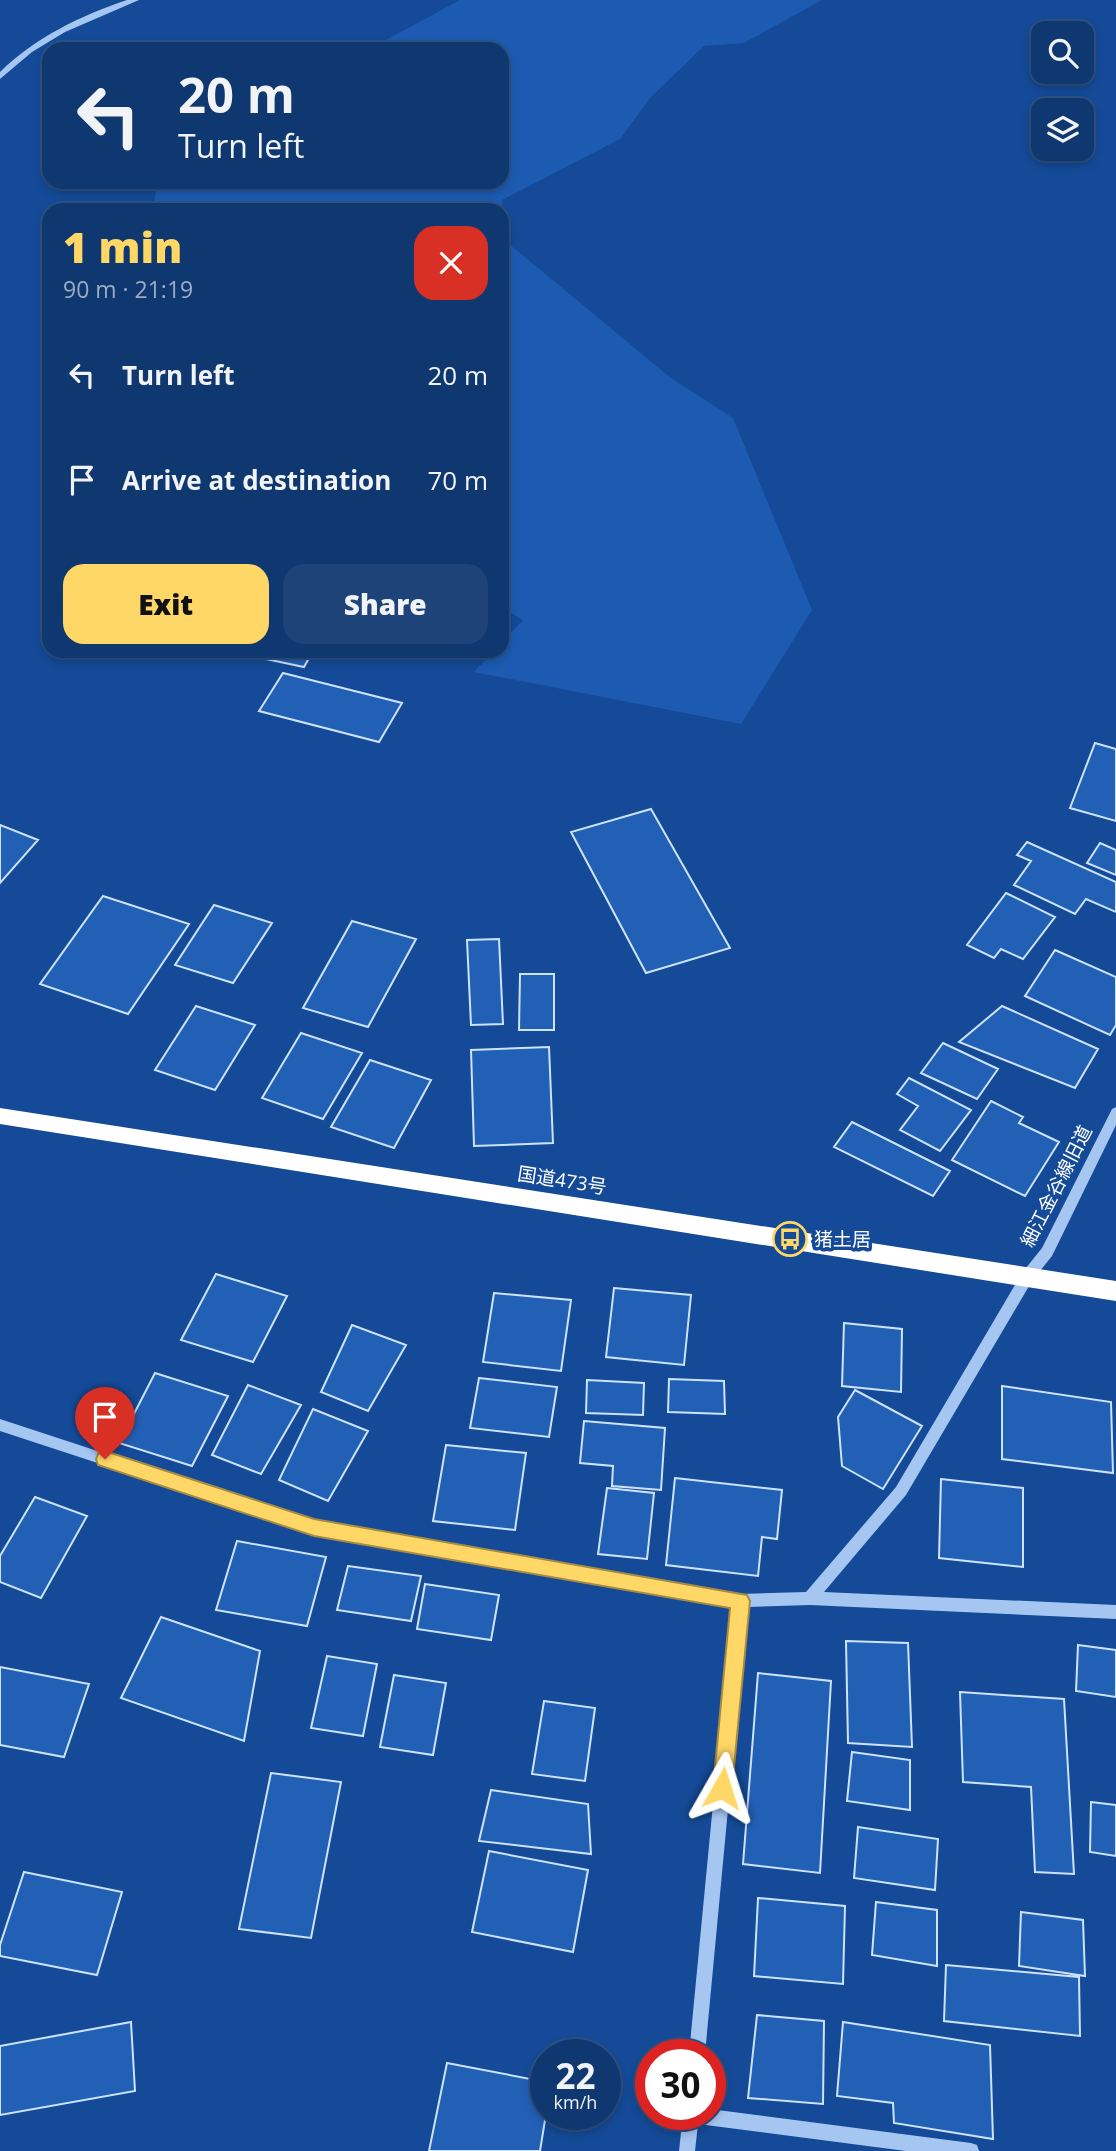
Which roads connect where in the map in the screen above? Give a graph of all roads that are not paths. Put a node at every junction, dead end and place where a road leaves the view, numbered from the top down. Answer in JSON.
{"nodes":[{"id":1,"x":135,"y":0,"type":"edge"},
{"id":2,"x":44,"y":42,"type":"edge"},
{"id":3,"x":42,"y":43,"type":"edge"},
{"id":4,"x":0,"y":77,"type":"edge"},
{"id":5,"x":1116,"y":1112,"type":"edge"},
{"id":6,"x":0,"y":1116,"type":"edge"},
{"id":7,"x":1027,"y":1277,"type":"junction"},
{"id":8,"x":1116,"y":1291,"type":"edge"},
{"id":9,"x":0,"y":1425,"type":"edge"},
{"id":10,"x":810,"y":1598,"type":"junction"},
{"id":11,"x":740,"y":1601,"type":"junction"},
{"id":12,"x":1116,"y":1612,"type":"edge"},
{"id":13,"x":698,"y":2039,"type":"edge"},
{"id":14,"x":726,"y":2119,"type":"edge"},
{"id":15,"x":689,"y":2130,"type":"edge"},
{"id":16,"x":687,"y":2151,"type":"edge"},
{"id":17,"x":971,"y":2151,"type":"edge"}],
"edges":[{"from":1,"to":2,"type":"street"},
{"from":3,"to":4,"type":"street"},
{"from":5,"to":7,"type":"street","name":"細江金谷線旧道"},
{"from":6,"to":7,"type":"highway","name":"国道473号"},
{"from":7,"to":8,"type":"highway","name":"国道473号"},
{"from":7,"to":10,"type":"street","name":"細江金谷線旧道"},
{"from":9,"to":11,"type":"street"},
{"from":10,"to":11,"type":"street"},
{"from":10,"to":12,"type":"street"},
{"from":11,"to":13,"type":"street"},
{"from":14,"to":17,"type":"street"},
{"from":15,"to":16,"type":"street"}]}
